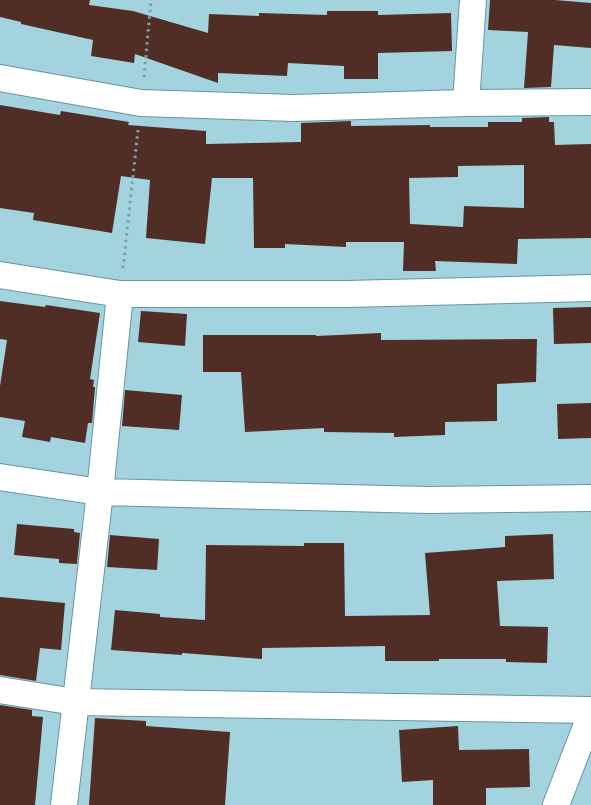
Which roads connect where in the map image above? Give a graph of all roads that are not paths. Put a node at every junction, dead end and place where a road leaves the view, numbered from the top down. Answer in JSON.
{"nodes":[{"id":1,"x":473,"y":0,"type":"edge"},
{"id":2,"x":0,"y":78,"type":"edge"},
{"id":3,"x":591,"y":102,"type":"edge"},
{"id":4,"x":466,"y":103,"type":"junction"},
{"id":5,"x":0,"y":275,"type":"edge"},
{"id":6,"x":591,"y":288,"type":"edge"},
{"id":7,"x":120,"y":294,"type":"junction"},
{"id":8,"x":0,"y":477,"type":"edge"},
{"id":9,"x":100,"y":492,"type":"junction"},
{"id":10,"x":591,"y":498,"type":"edge"},
{"id":11,"x":0,"y":690,"type":"edge"},
{"id":12,"x":75,"y":702,"type":"junction"},
{"id":13,"x":591,"y":712,"type":"edge"},
{"id":14,"x":64,"y":805,"type":"edge"},
{"id":15,"x":556,"y":805,"type":"edge"}],
"edges":[{"from":1,"to":4,"type":"street"},
{"from":2,"to":4,"type":"street"},
{"from":3,"to":4,"type":"street"},
{"from":5,"to":7,"type":"street"},
{"from":6,"to":7,"type":"street"},
{"from":7,"to":9,"type":"street"},
{"from":8,"to":9,"type":"street"},
{"from":9,"to":10,"type":"street"},
{"from":9,"to":12,"type":"street"},
{"from":11,"to":12,"type":"street"},
{"from":12,"to":13,"type":"street"},
{"from":12,"to":14,"type":"street"},
{"from":13,"to":15,"type":"street"}]}
